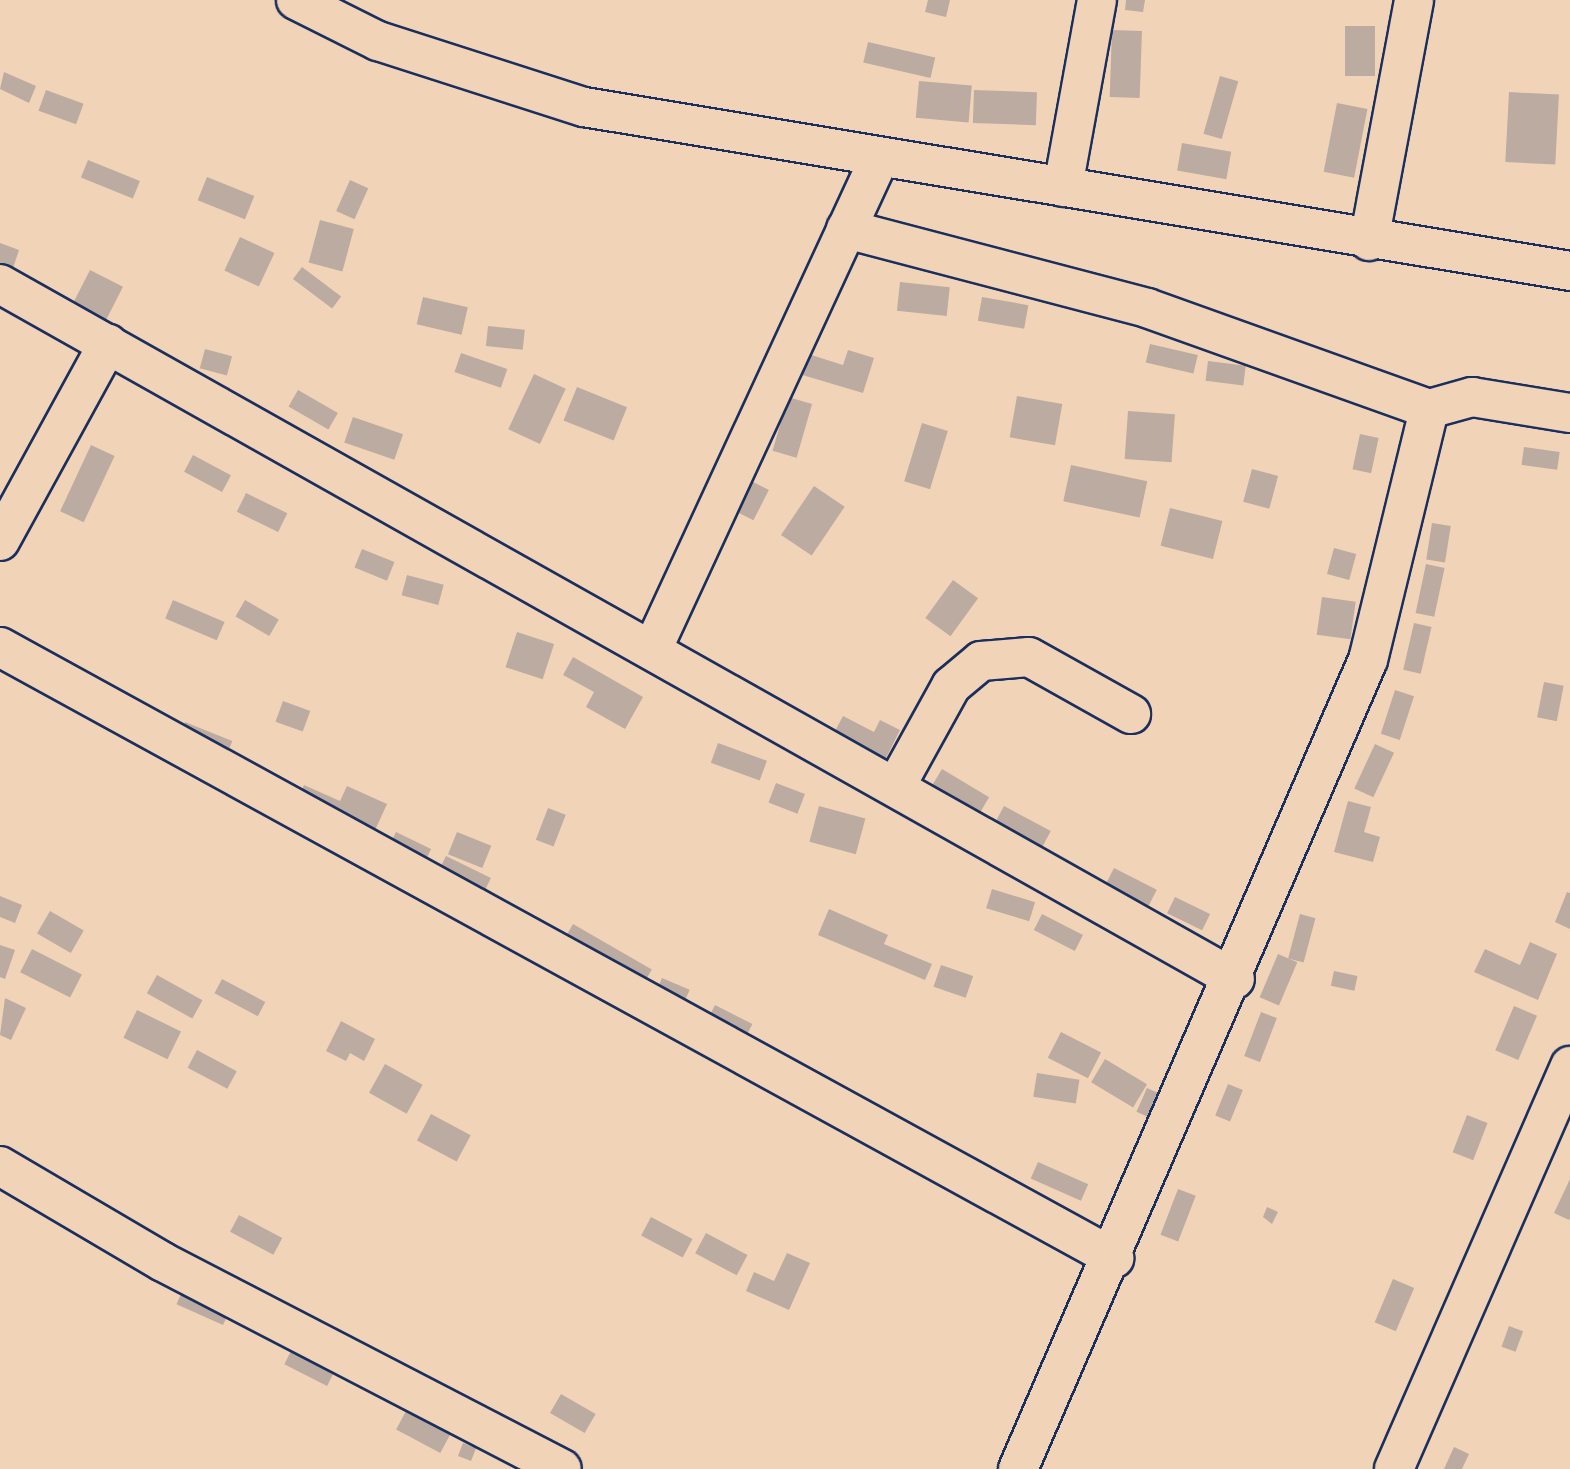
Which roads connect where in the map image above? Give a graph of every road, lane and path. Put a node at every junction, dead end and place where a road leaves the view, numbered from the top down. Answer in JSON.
{"nodes":[{"id":1,"x":296,"y":0,"type":"edge"},
{"id":2,"x":1097,"y":0,"type":"edge"},
{"id":3,"x":1414,"y":0,"type":"edge"},
{"id":4,"x":878,"y":159,"type":"junction"},
{"id":5,"x":1063,"y":187,"type":"junction"},
{"id":6,"x":846,"y":229,"type":"junction"},
{"id":7,"x":1369,"y":241,"type":"junction"},
{"id":8,"x":1570,"y":271,"type":"edge"},
{"id":9,"x":0,"y":284,"type":"edge"},
{"id":10,"x":108,"y":344,"type":"junction"},
{"id":11,"x":1429,"y":409,"type":"junction"},
{"id":12,"x":1570,"y":413,"type":"edge"},
{"id":13,"x":0,"y":541,"type":"edge"},
{"id":14,"x":0,"y":647,"type":"edge"},
{"id":15,"x":652,"y":650,"type":"junction"},
{"id":16,"x":1131,"y":714,"type":"dead end"},
{"id":17,"x":897,"y":784,"type":"junction"},
{"id":18,"x":1235,"y":979,"type":"junction"},
{"id":19,"x":1570,"y":1066,"type":"edge"},
{"id":20,"x":0,"y":1166,"type":"edge"},
{"id":21,"x":1114,"y":1258,"type":"junction"},
{"id":22,"x":562,"y":1469,"type":"edge"},
{"id":23,"x":1018,"y":1469,"type":"edge"},
{"id":24,"x":1394,"y":1469,"type":"edge"}],
"edges":[{"from":1,"to":4,"type":"street"},
{"from":2,"to":5,"type":"street"},
{"from":3,"to":7,"type":"street"},
{"from":4,"to":5,"type":"street"},
{"from":4,"to":6,"type":"street"},
{"from":5,"to":7,"type":"street"},
{"from":6,"to":11,"type":"street"},
{"from":6,"to":15,"type":"street"},
{"from":7,"to":8,"type":"street"},
{"from":9,"to":10,"type":"street"},
{"from":10,"to":13,"type":"street"},
{"from":10,"to":15,"type":"street"},
{"from":11,"to":12,"type":"street"},
{"from":11,"to":18,"type":"street"},
{"from":14,"to":21,"type":"street"},
{"from":15,"to":17,"type":"street"},
{"from":16,"to":17,"type":"street"},
{"from":17,"to":18,"type":"street"},
{"from":18,"to":21,"type":"street"},
{"from":19,"to":24,"type":"street"},
{"from":20,"to":22,"type":"street"},
{"from":21,"to":23,"type":"street"}]}
